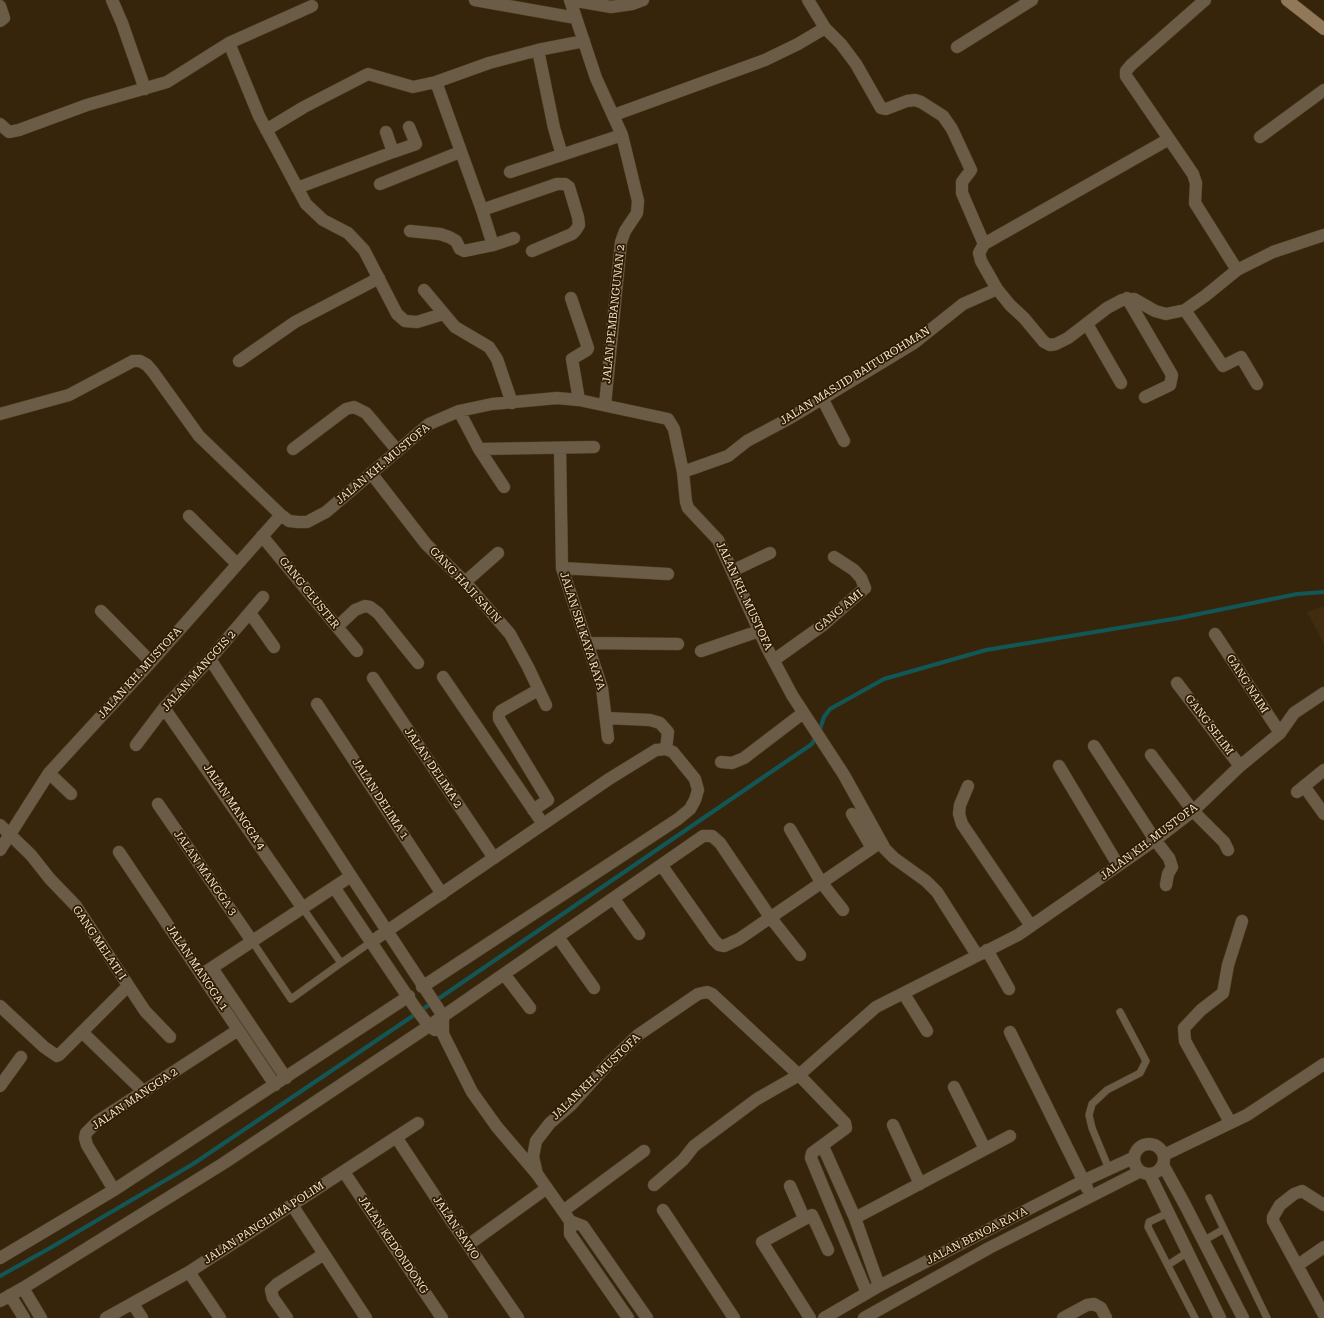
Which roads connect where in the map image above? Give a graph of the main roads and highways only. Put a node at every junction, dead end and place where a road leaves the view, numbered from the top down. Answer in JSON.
{"nodes":[{"id":1,"x":1287,"y":0,"type":"edge"},
{"id":2,"x":1324,"y":29,"type":"edge"}],
"edges":[{"from":1,"to":2,"type":"main road"}]}
